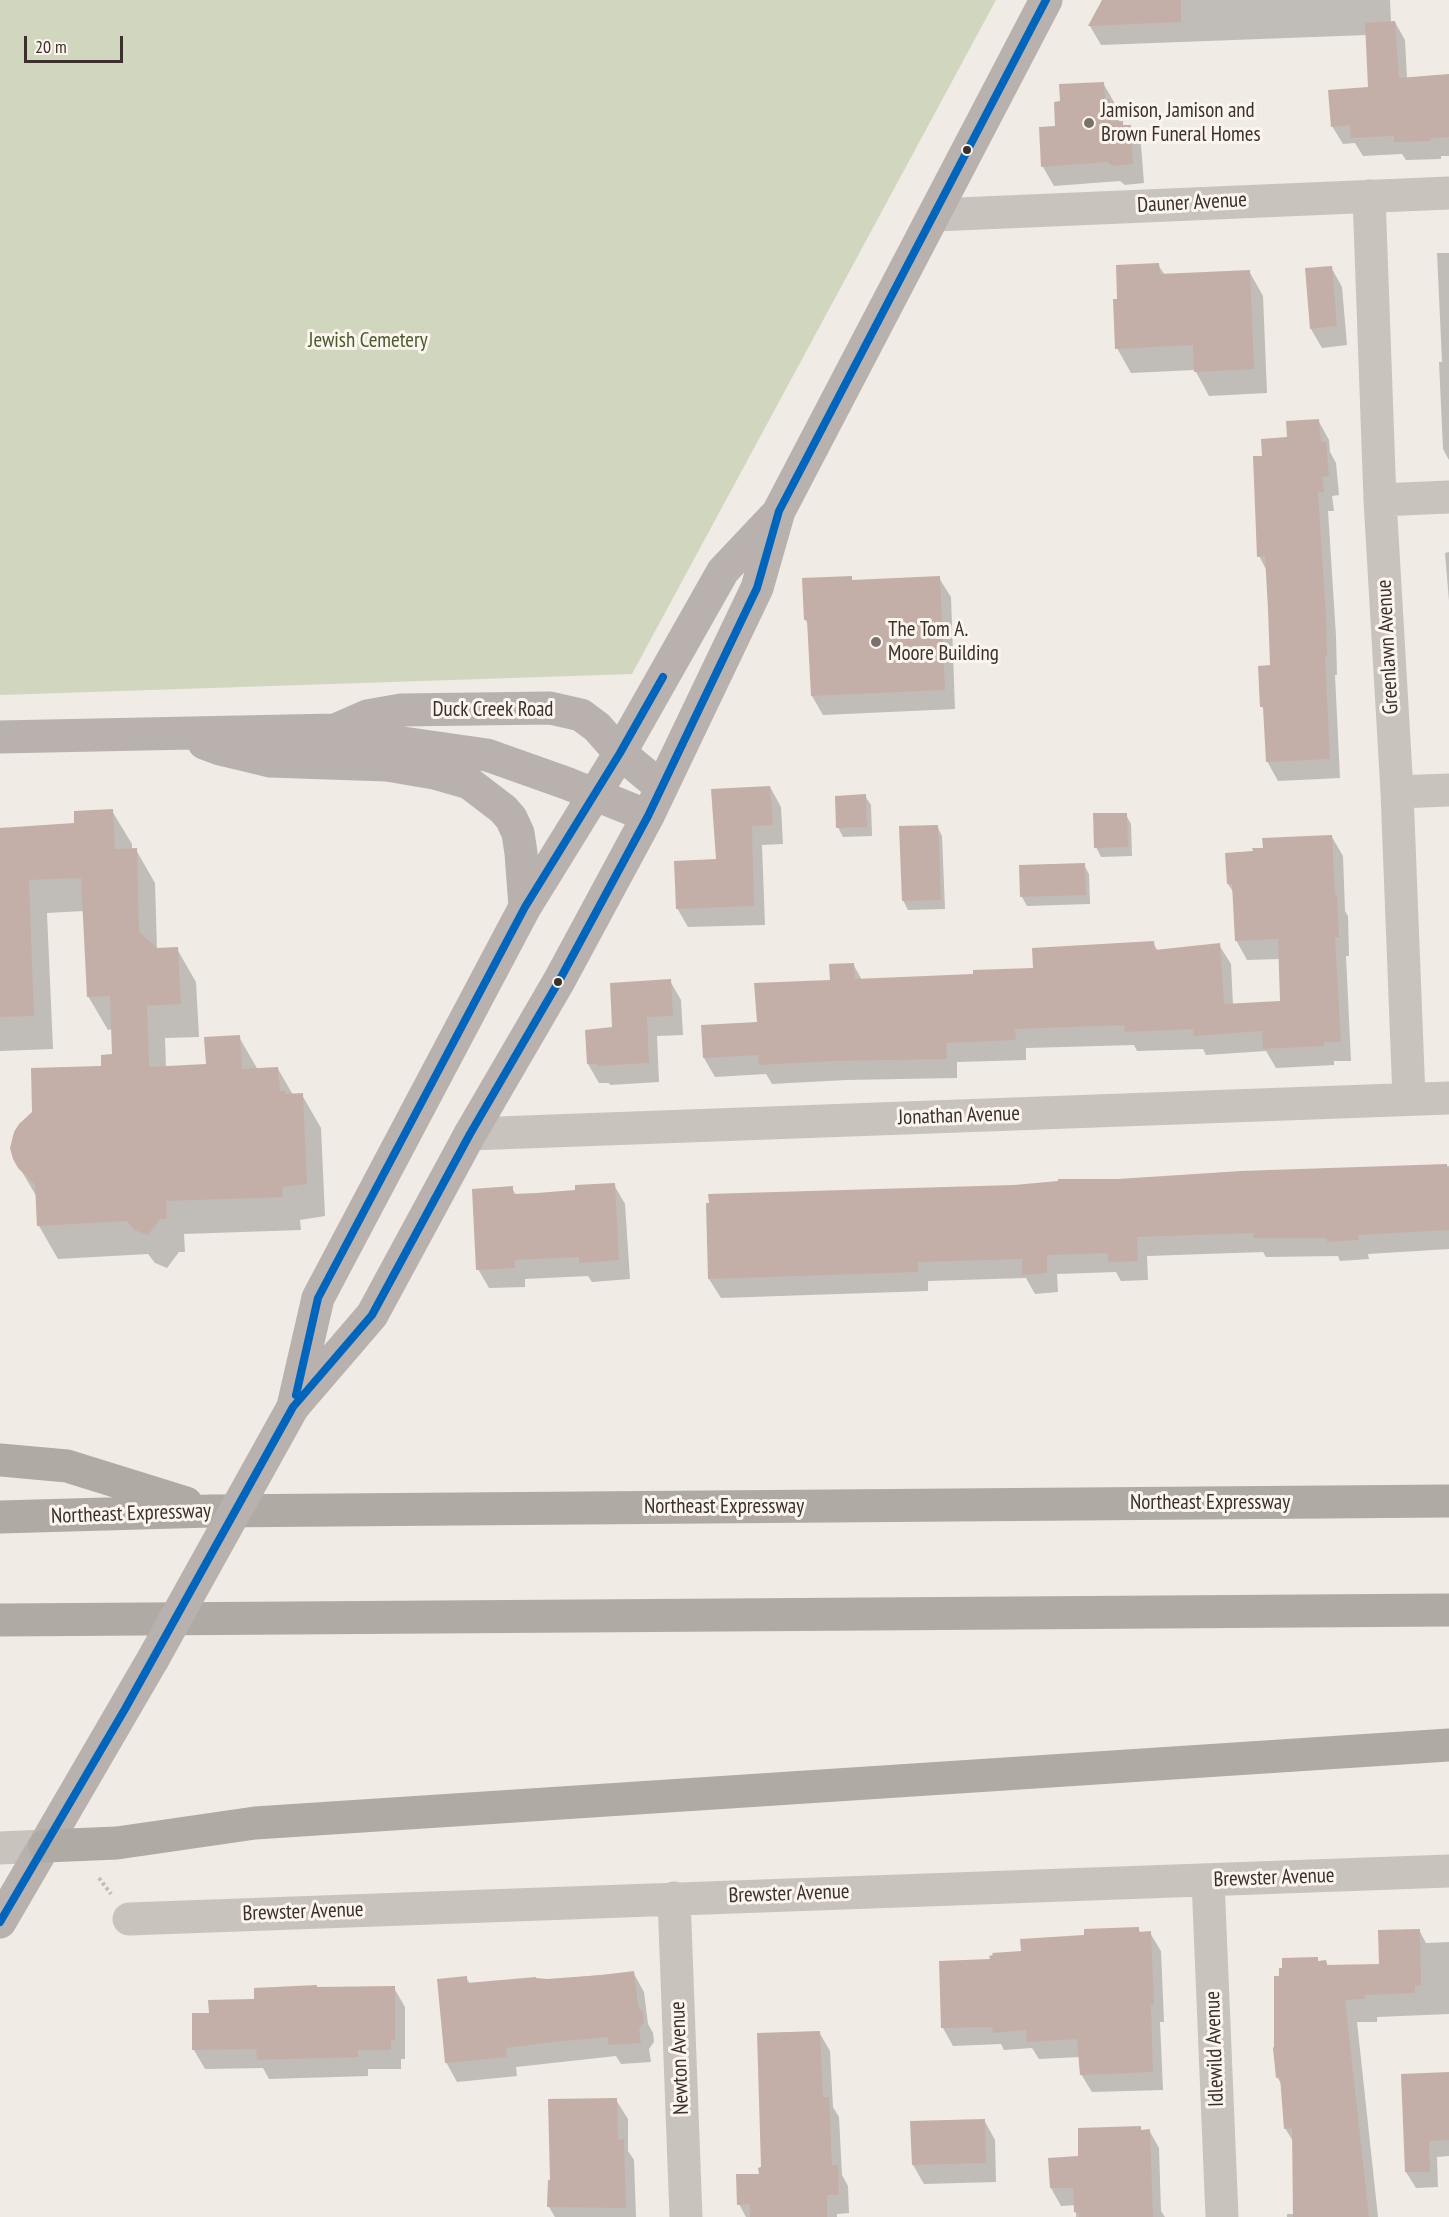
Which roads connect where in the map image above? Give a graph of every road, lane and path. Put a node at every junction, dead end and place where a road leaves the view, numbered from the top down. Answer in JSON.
{"nodes":[{"id":1,"x":1046,"y":0,"type":"edge"},
{"id":2,"x":1449,"y":193,"type":"edge"},
{"id":3,"x":1369,"y":196,"type":"junction"},
{"id":4,"x":935,"y":215,"type":"junction"},
{"id":5,"x":1449,"y":497,"type":"edge"},
{"id":6,"x":1380,"y":500,"type":"junction"},
{"id":7,"x":779,"y":511,"type":"junction"},
{"id":8,"x":335,"y":730,"type":"junction"},
{"id":9,"x":179,"y":733,"type":"junction"},
{"id":10,"x":0,"y":737,"type":"edge"},
{"id":11,"x":620,"y":753,"type":"junction"},
{"id":12,"x":661,"y":787,"type":"junction"},
{"id":13,"x":1449,"y":790,"type":"edge"},
{"id":14,"x":1397,"y":792,"type":"junction"},
{"id":15,"x":594,"y":795,"type":"junction"},
{"id":16,"x":648,"y":816,"type":"junction"},
{"id":17,"x":525,"y":907,"type":"junction"},
{"id":18,"x":1409,"y":1098,"type":"junction"},
{"id":19,"x":1449,"y":1098,"type":"edge"},
{"id":20,"x":470,"y":1134,"type":"junction"},
{"id":21,"x":293,"y":1407,"type":"junction"},
{"id":22,"x":0,"y":1460,"type":"edge"},
{"id":23,"x":1449,"y":1501,"type":"edge"},
{"id":24,"x":211,"y":1511,"type":"junction"},
{"id":25,"x":0,"y":1517,"type":"edge"},
{"id":26,"x":1449,"y":1610,"type":"edge"},
{"id":27,"x":0,"y":1620,"type":"edge"},
{"id":28,"x":1449,"y":1745,"type":"edge"},
{"id":29,"x":45,"y":1846,"type":"junction"},
{"id":30,"x":0,"y":1848,"type":"edge"},
{"id":31,"x":1449,"y":1871,"type":"edge"},
{"id":32,"x":1208,"y":1880,"type":"junction"},
{"id":33,"x":674,"y":1898,"type":"junction"},
{"id":34,"x":129,"y":1919,"type":"dead end"},
{"id":35,"x":0,"y":1922,"type":"edge"},
{"id":36,"x":686,"y":2217,"type":"edge"},
{"id":37,"x":1222,"y":2217,"type":"edge"}],
"edges":[{"from":1,"to":4,"type":"main road"},
{"from":2,"to":3,"type":"street","name":"Dauner Avenue"},
{"from":3,"to":4,"type":"street","name":"Dauner Avenue"},
{"from":3,"to":6,"type":"street","name":"Greenlawn Avenue"},
{"from":4,"to":7,"type":"main road"},
{"from":5,"to":6,"type":"street"},
{"from":6,"to":14,"type":"street","name":"Greenlawn Avenue"},
{"from":7,"to":11,"type":"main road"},
{"from":7,"to":12,"type":"main road"},
{"from":8,"to":9,"type":"main road","name":"Duck Creek Road"},
{"from":8,"to":11,"type":"main road","name":"Duck Creek Road"},
{"from":8,"to":15,"type":"main road","name":"Duck Creek Road"},
{"from":9,"to":10,"type":"main road","name":"Duck Creek Road"},
{"from":9,"to":17,"type":"main road"},
{"from":11,"to":12,"type":"main road","name":"Duck Creek Road"},
{"from":11,"to":15,"type":"main road"},
{"from":12,"to":16,"type":"main road"},
{"from":13,"to":14,"type":"street"},
{"from":14,"to":18,"type":"street","name":"Greenlawn Avenue"},
{"from":15,"to":16,"type":"main road","name":"Duck Creek Road"},
{"from":15,"to":17,"type":"main road"},
{"from":16,"to":20,"type":"main road"},
{"from":17,"to":21,"type":"main road"},
{"from":18,"to":19,"type":"street","name":"Jonathan Avenue"},
{"from":18,"to":20,"type":"street","name":"Jonathan Avenue"},
{"from":20,"to":21,"type":"main road"},
{"from":21,"to":29,"type":"main road","bridge":true},
{"from":22,"to":24,"type":"highway"},
{"from":23,"to":24,"type":"highway","name":"Northeast Expressway"},
{"from":24,"to":25,"type":"highway","name":"Northeast Expressway"},
{"from":26,"to":27,"type":"highway"},
{"from":28,"to":29,"type":"highway"},
{"from":29,"to":30,"type":"street"},
{"from":29,"to":35,"type":"main road"},
{"from":31,"to":32,"type":"street","name":"Brewster Avenue"},
{"from":32,"to":33,"type":"street","name":"Brewster Avenue"},
{"from":32,"to":37,"type":"street","name":"Idlewild Avenue"},
{"from":33,"to":34,"type":"street","name":"Brewster Avenue"},
{"from":33,"to":36,"type":"street","name":"Newton Avenue"}]}
